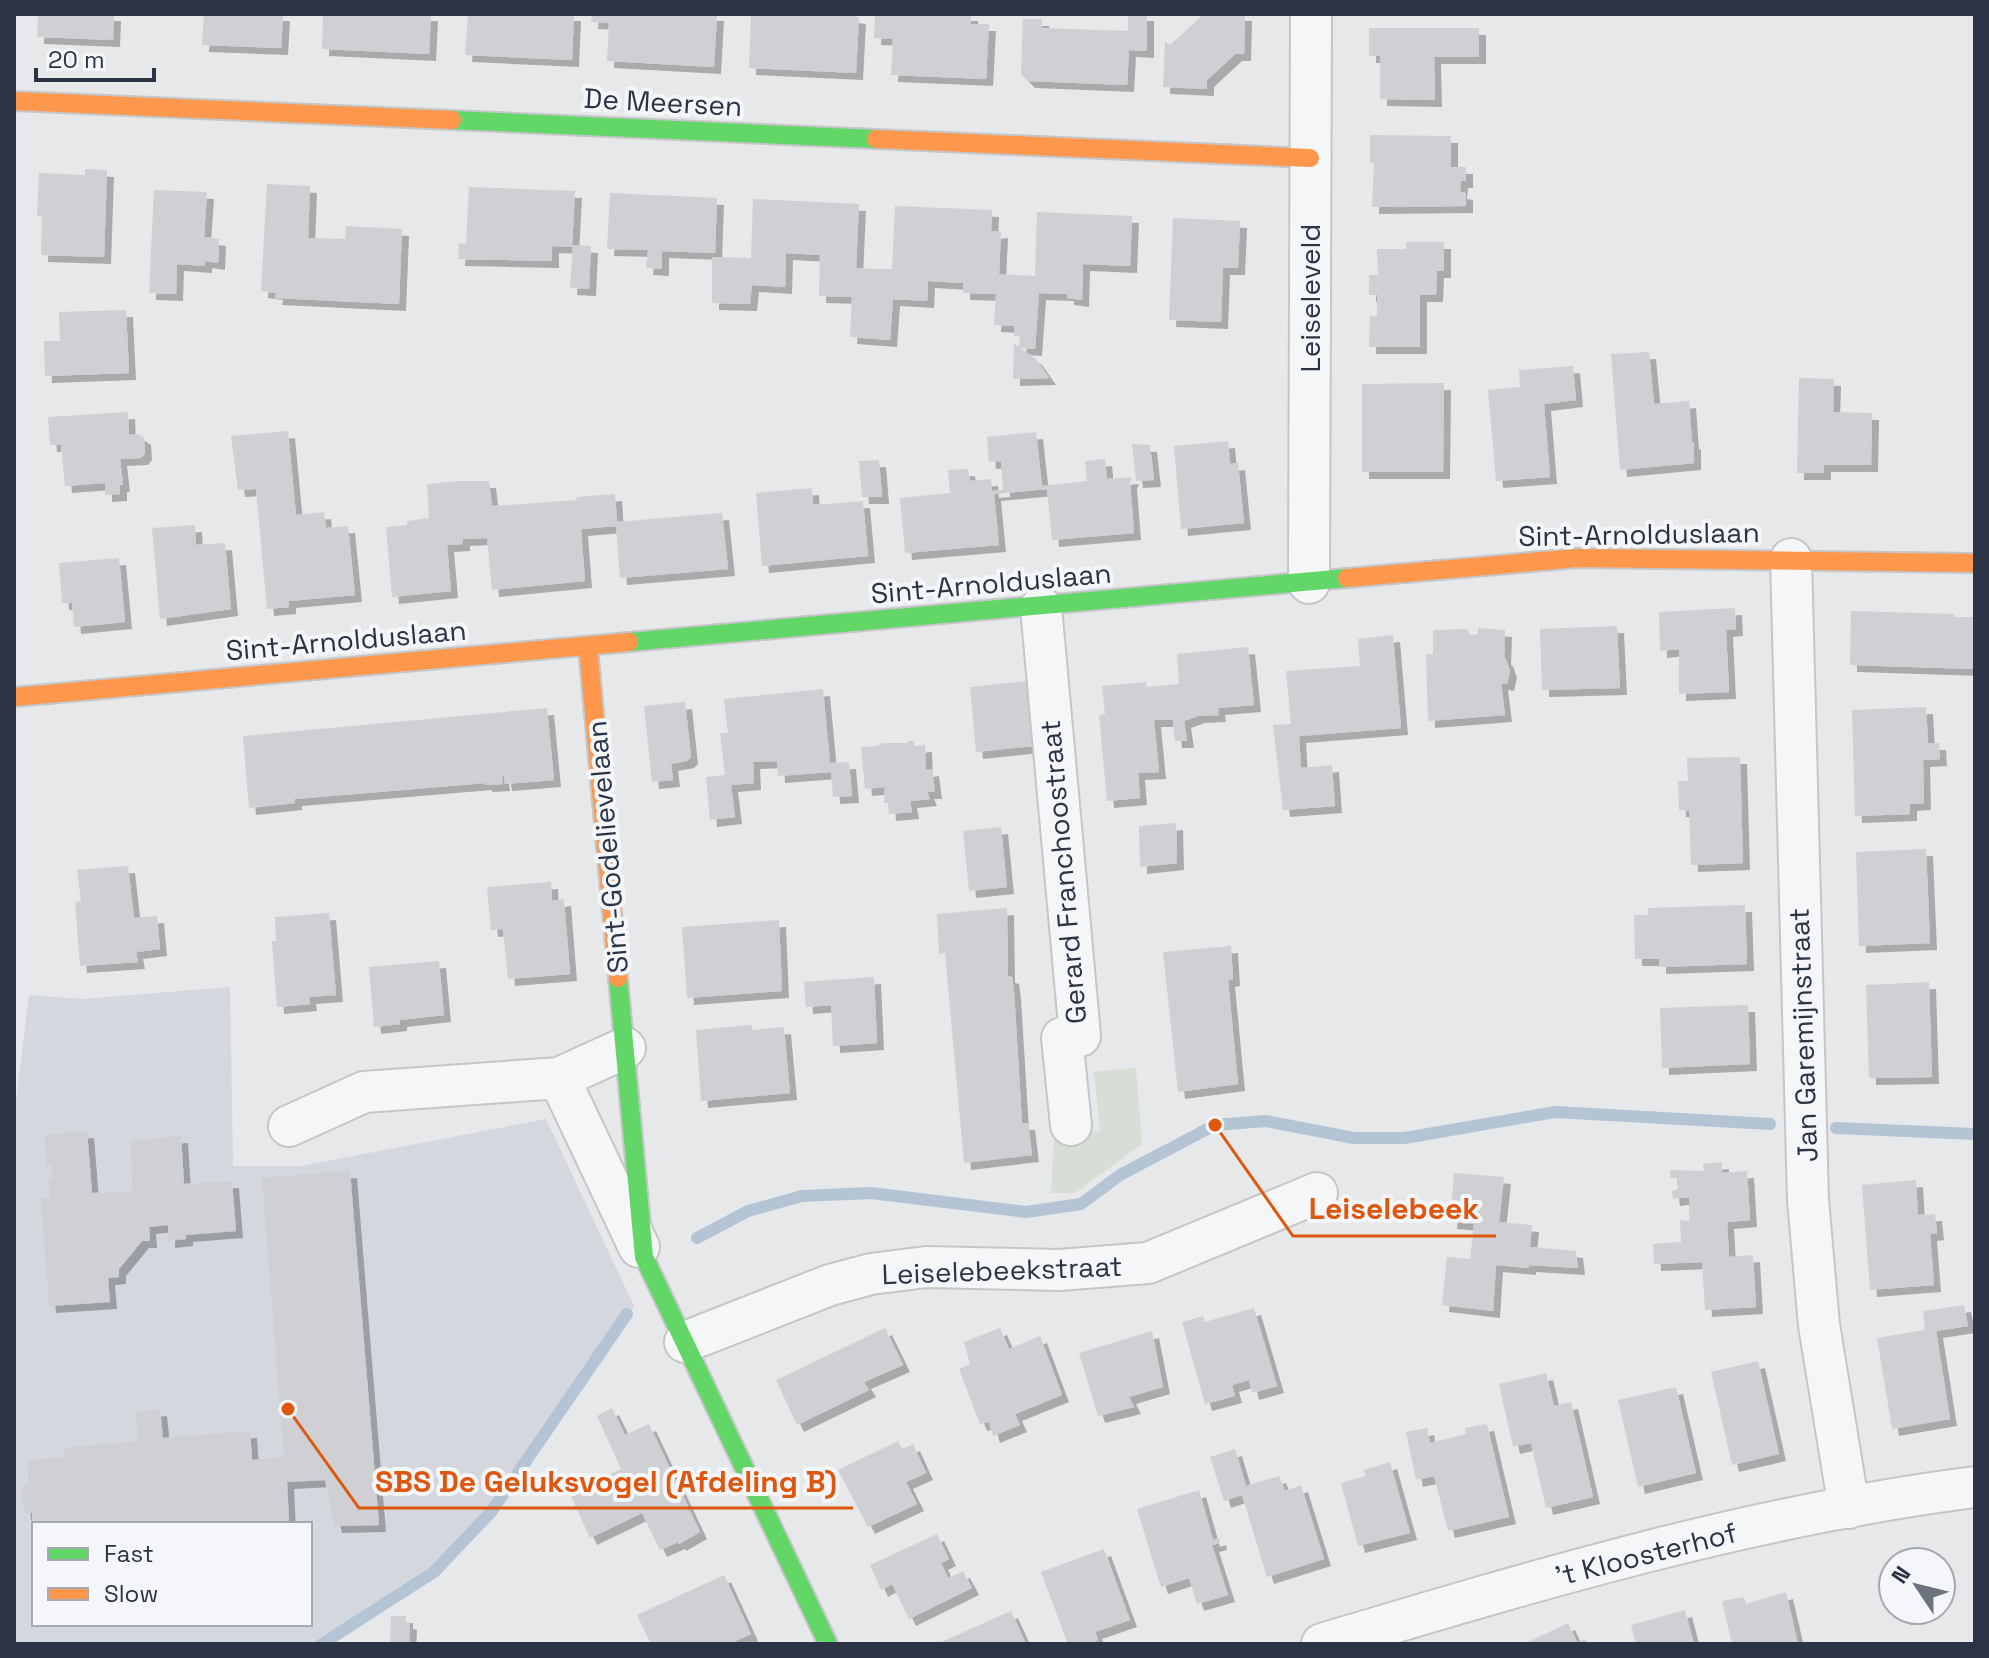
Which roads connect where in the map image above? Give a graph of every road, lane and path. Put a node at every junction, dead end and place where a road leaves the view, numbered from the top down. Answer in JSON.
{"nodes":[{"id":1,"x":1311,"y":14,"type":"edge"},
{"id":2,"x":14,"y":101,"type":"edge"},
{"id":3,"x":1310,"y":158,"type":"junction"},
{"id":4,"x":1791,"y":559,"type":"junction"},
{"id":5,"x":1975,"y":563,"type":"edge"},
{"id":6,"x":1309,"y":583,"type":"junction"},
{"id":7,"x":1041,"y":607,"type":"junction"},
{"id":8,"x":588,"y":647,"type":"junction"},
{"id":9,"x":14,"y":697,"type":"edge"},
{"id":10,"x":625,"y":1048,"type":"junction"},
{"id":11,"x":559,"y":1078,"type":"junction"},
{"id":12,"x":1071,"y":1125,"type":"dead end"},
{"id":13,"x":289,"y":1126,"type":"dead end"},
{"id":14,"x":1317,"y":1193,"type":"dead end"},
{"id":15,"x":644,"y":1257,"type":"junction"},
{"id":16,"x":685,"y":1342,"type":"junction"},
{"id":17,"x":1975,"y":1487,"type":"edge"},
{"id":18,"x":1849,"y":1508,"type":"junction"},
{"id":19,"x":828,"y":1644,"type":"edge"},
{"id":20,"x":1322,"y":1644,"type":"edge"}],
"edges":[{"from":1,"to":3,"type":"street","name":"Leiseleveld"},
{"from":2,"to":3,"type":"street","name":"De Meersen"},
{"from":3,"to":6,"type":"street","name":"Leiseleveld"},
{"from":4,"to":5,"type":"street","name":"Sint-Arnolduslaan"},
{"from":4,"to":6,"type":"street","name":"Sint-Arnolduslaan"},
{"from":4,"to":18,"type":"street","name":"Jan Garemijnstraat"},
{"from":6,"to":7,"type":"street","name":"Sint-Arnolduslaan"},
{"from":7,"to":8,"type":"street","name":"Sint-Arnolduslaan"},
{"from":7,"to":12,"type":"street","name":"Gerard Franchoostraat"},
{"from":8,"to":9,"type":"street","name":"Sint-Arnolduslaan"},
{"from":8,"to":10,"type":"street","name":"Sint-Godelievelaan"},
{"from":10,"to":11,"type":"street"},
{"from":10,"to":15,"type":"street","name":"Sint-Godelievelaan"},
{"from":11,"to":13,"type":"street"},
{"from":11,"to":15,"type":"street","name":"Sint-Godelievelaan"},
{"from":14,"to":16,"type":"street","name":"Leiselebeekstraat"},
{"from":15,"to":16,"type":"street","name":"Sint-Godelievelaan"},
{"from":16,"to":19,"type":"street","name":"Sint-Godelievelaan"},
{"from":17,"to":18,"type":"street","name":"'t Kloosterhof"},
{"from":18,"to":20,"type":"street","name":"'t Kloosterhof"}]}
